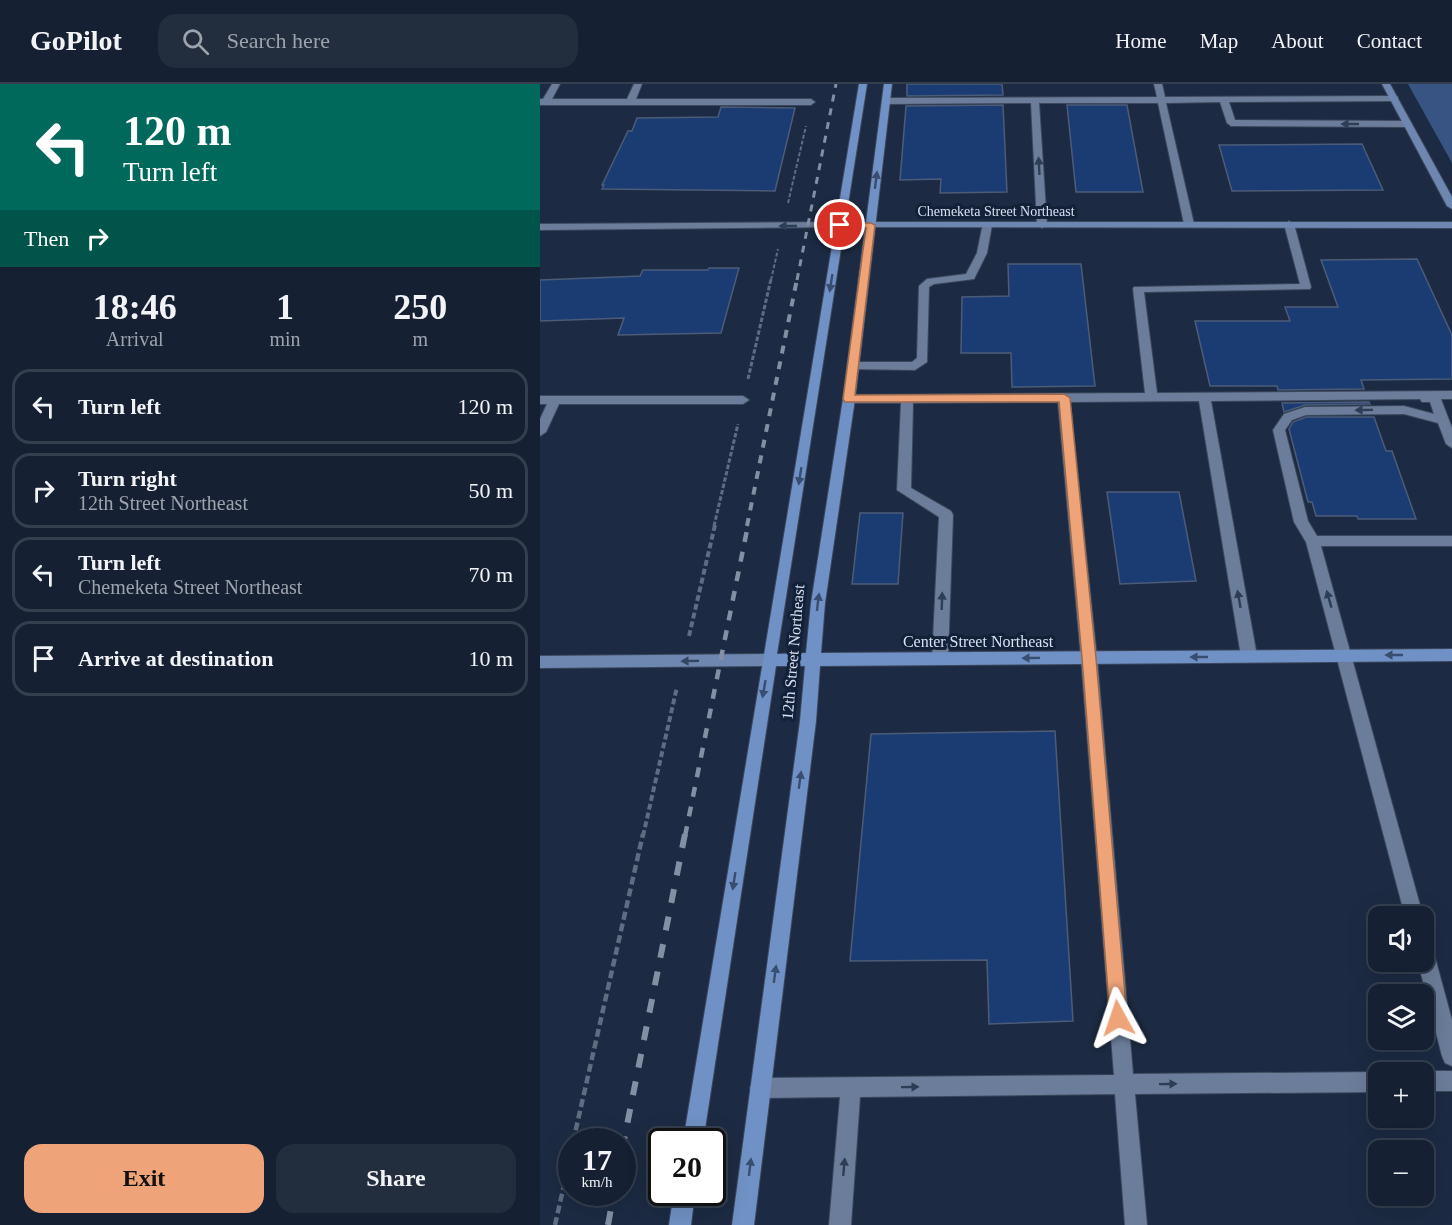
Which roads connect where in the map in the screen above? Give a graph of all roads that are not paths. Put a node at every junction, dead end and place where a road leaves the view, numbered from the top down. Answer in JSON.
{"nodes":[{"id":1,"x":556,"y":84,"type":"edge"},
{"id":2,"x":638,"y":84,"type":"edge"},
{"id":3,"x":863,"y":84,"type":"edge"},
{"id":4,"x":888,"y":84,"type":"edge"},
{"id":5,"x":1158,"y":84,"type":"edge"},
{"id":6,"x":1386,"y":84,"type":"edge"},
{"id":7,"x":1395,"y":99,"type":"junction"},
{"id":8,"x":1161,"y":100,"type":"junction"},
{"id":9,"x":1224,"y":100,"type":"junction"},
{"id":10,"x":886,"y":101,"type":"junction"},
{"id":11,"x":1035,"y":101,"type":"junction"},
{"id":12,"x":543,"y":102,"type":"edge"},
{"id":13,"x":630,"y":102,"type":"junction"},
{"id":14,"x":811,"y":102,"type":"road end"},
{"id":15,"x":1408,"y":124,"type":"junction"},
{"id":16,"x":1452,"y":207,"type":"edge"},
{"id":17,"x":1189,"y":224,"type":"junction"},
{"id":18,"x":1289,"y":224,"type":"junction"},
{"id":19,"x":840,"y":225,"type":"junction"},
{"id":20,"x":871,"y":225,"type":"junction"},
{"id":21,"x":987,"y":225,"type":"junction"},
{"id":22,"x":1042,"y":225,"type":"junction"},
{"id":23,"x":1452,"y":225,"type":"edge"},
{"id":24,"x":540,"y":227,"type":"edge"},
{"id":25,"x":852,"y":366,"type":"junction"},
{"id":26,"x":1433,"y":395,"type":"junction"},
{"id":27,"x":1452,"y":395,"type":"edge"},
{"id":28,"x":1152,"y":397,"type":"junction"},
{"id":29,"x":1204,"y":397,"type":"junction"},
{"id":30,"x":1064,"y":398,"type":"junction"},
{"id":31,"x":849,"y":399,"type":"junction"},
{"id":32,"x":907,"y":399,"type":"junction"},
{"id":33,"x":540,"y":400,"type":"edge"},
{"id":34,"x":555,"y":400,"type":"junction"},
{"id":35,"x":743,"y":400,"type":"dead end"},
{"id":36,"x":1404,"y":410,"type":"junction"},
{"id":37,"x":1442,"y":420,"type":"junction"},
{"id":38,"x":540,"y":432,"type":"edge"},
{"id":39,"x":1452,"y":444,"type":"edge"},
{"id":40,"x":1313,"y":541,"type":"junction"},
{"id":41,"x":1452,"y":541,"type":"edge"},
{"id":42,"x":1452,"y":655,"type":"edge"},
{"id":43,"x":1249,"y":656,"type":"junction"},
{"id":44,"x":1344,"y":656,"type":"junction"},
{"id":45,"x":1089,"y":658,"type":"junction"},
{"id":46,"x":940,"y":659,"type":"junction"},
{"id":47,"x":769,"y":660,"type":"junction"},
{"id":48,"x":814,"y":660,"type":"junction"},
{"id":49,"x":540,"y":662,"type":"edge"},
{"id":50,"x":1411,"y":906,"type":"edge"},
{"id":51,"x":1430,"y":972,"type":"edge"},
{"id":52,"x":1452,"y":1056,"type":"edge"},
{"id":53,"x":1434,"y":1081,"type":"edge"},
{"id":54,"x":1452,"y":1081,"type":"edge"},
{"id":55,"x":1368,"y":1082,"type":"edge"},
{"id":56,"x":1124,"y":1085,"type":"junction"},
{"id":57,"x":760,"y":1088,"type":"junction"},
{"id":58,"x":851,"y":1088,"type":"junction"},
{"id":59,"x":695,"y":1128,"type":"edge"},
{"id":60,"x":683,"y":1206,"type":"edge"},
{"id":61,"x":680,"y":1225,"type":"edge"},
{"id":62,"x":742,"y":1225,"type":"edge"},
{"id":63,"x":840,"y":1225,"type":"edge"},
{"id":64,"x":1136,"y":1225,"type":"edge"}],
"edges":[{"from":1,"to":12,"type":"street"},
{"from":2,"to":13,"type":"street"},
{"from":3,"to":19,"type":"main road","name":"12th Street Northeast"},
{"from":4,"to":10,"type":"main road","name":"12th Street Northeast"},
{"from":5,"to":8,"type":"street"},
{"from":6,"to":7,"type":"street"},
{"from":7,"to":9,"type":"street"},
{"from":7,"to":15,"type":"street"},
{"from":8,"to":9,"type":"street"},
{"from":8,"to":11,"type":"street"},
{"from":8,"to":17,"type":"street"},
{"from":15,"to":9,"type":"street","one_way":true},
{"from":10,"to":11,"type":"street"},
{"from":20,"to":10,"type":"main road","name":"12th Street Northeast","one_way":true},
{"from":22,"to":11,"type":"street","one_way":true},
{"from":12,"to":13,"type":"street"},
{"from":13,"to":14,"type":"street"},
{"from":15,"to":16,"type":"street"},
{"from":17,"to":18,"type":"street","name":"Chemeketa Street Northeast"},
{"from":17,"to":22,"type":"street","name":"Chemeketa Street Northeast"},
{"from":18,"to":23,"type":"street","name":"Chemeketa Street Northeast"},
{"from":18,"to":28,"type":"street"},
{"from":19,"to":20,"type":"street","name":"Chemeketa Street Northeast"},
{"from":19,"to":24,"type":"street","name":"Chemeketa Street Northeast","one_way":true},
{"from":19,"to":47,"type":"main road","name":"12th Street Northeast","one_way":true},
{"from":20,"to":21,"type":"street","name":"Chemeketa Street Northeast"},
{"from":20,"to":25,"type":"main road","name":"12th Street Northeast"},
{"from":21,"to":22,"type":"street","name":"Chemeketa Street Northeast"},
{"from":21,"to":25,"type":"street"},
{"from":25,"to":31,"type":"main road","name":"12th Street Northeast"},
{"from":26,"to":27,"type":"street"},
{"from":26,"to":29,"type":"street"},
{"from":26,"to":36,"type":"street"},
{"from":26,"to":37,"type":"street"},
{"from":28,"to":29,"type":"street"},
{"from":28,"to":30,"type":"street"},
{"from":43,"to":29,"type":"street","one_way":true},
{"from":30,"to":32,"type":"street"},
{"from":30,"to":45,"type":"street"},
{"from":31,"to":32,"type":"street"},
{"from":48,"to":31,"type":"main road","name":"12th Street Northeast","one_way":true},
{"from":46,"to":32,"type":"street","one_way":true},
{"from":33,"to":34,"type":"street"},
{"from":34,"to":35,"type":"street"},
{"from":34,"to":38,"type":"street"},
{"from":36,"to":37,"type":"street"},
{"from":36,"to":40,"type":"street","one_way":true},
{"from":37,"to":39,"type":"street"},
{"from":40,"to":41,"type":"street"},
{"from":44,"to":40,"type":"street","one_way":true},
{"from":42,"to":44,"type":"main road","name":"Center Street Northeast","one_way":true},
{"from":43,"to":44,"type":"main road","name":"Center Street Northeast"},
{"from":43,"to":45,"type":"main road","name":"Center Street Northeast","one_way":true},
{"from":44,"to":50,"type":"street"},
{"from":45,"to":46,"type":"main road","name":"Center Street Northeast","one_way":true},
{"from":45,"to":56,"type":"street"},
{"from":46,"to":48,"type":"main road","name":"Center Street Northeast"},
{"from":47,"to":48,"type":"main road","name":"Center Street Northeast"},
{"from":47,"to":49,"type":"street","name":"Center Street Northeast","one_way":true},
{"from":47,"to":59,"type":"main road","name":"12th Street Northeast","one_way":true},
{"from":57,"to":48,"type":"main road","name":"12th Street Northeast","one_way":true},
{"from":51,"to":52,"type":"street"},
{"from":53,"to":54,"type":"street"},
{"from":56,"to":55,"type":"street","one_way":true},
{"from":58,"to":56,"type":"street","one_way":true},
{"from":56,"to":64,"type":"street"},
{"from":57,"to":58,"type":"street"},
{"from":62,"to":57,"type":"main road","name":"12th Street Northeast","one_way":true},
{"from":63,"to":58,"type":"street","one_way":true},
{"from":60,"to":61,"type":"main road"}]}
